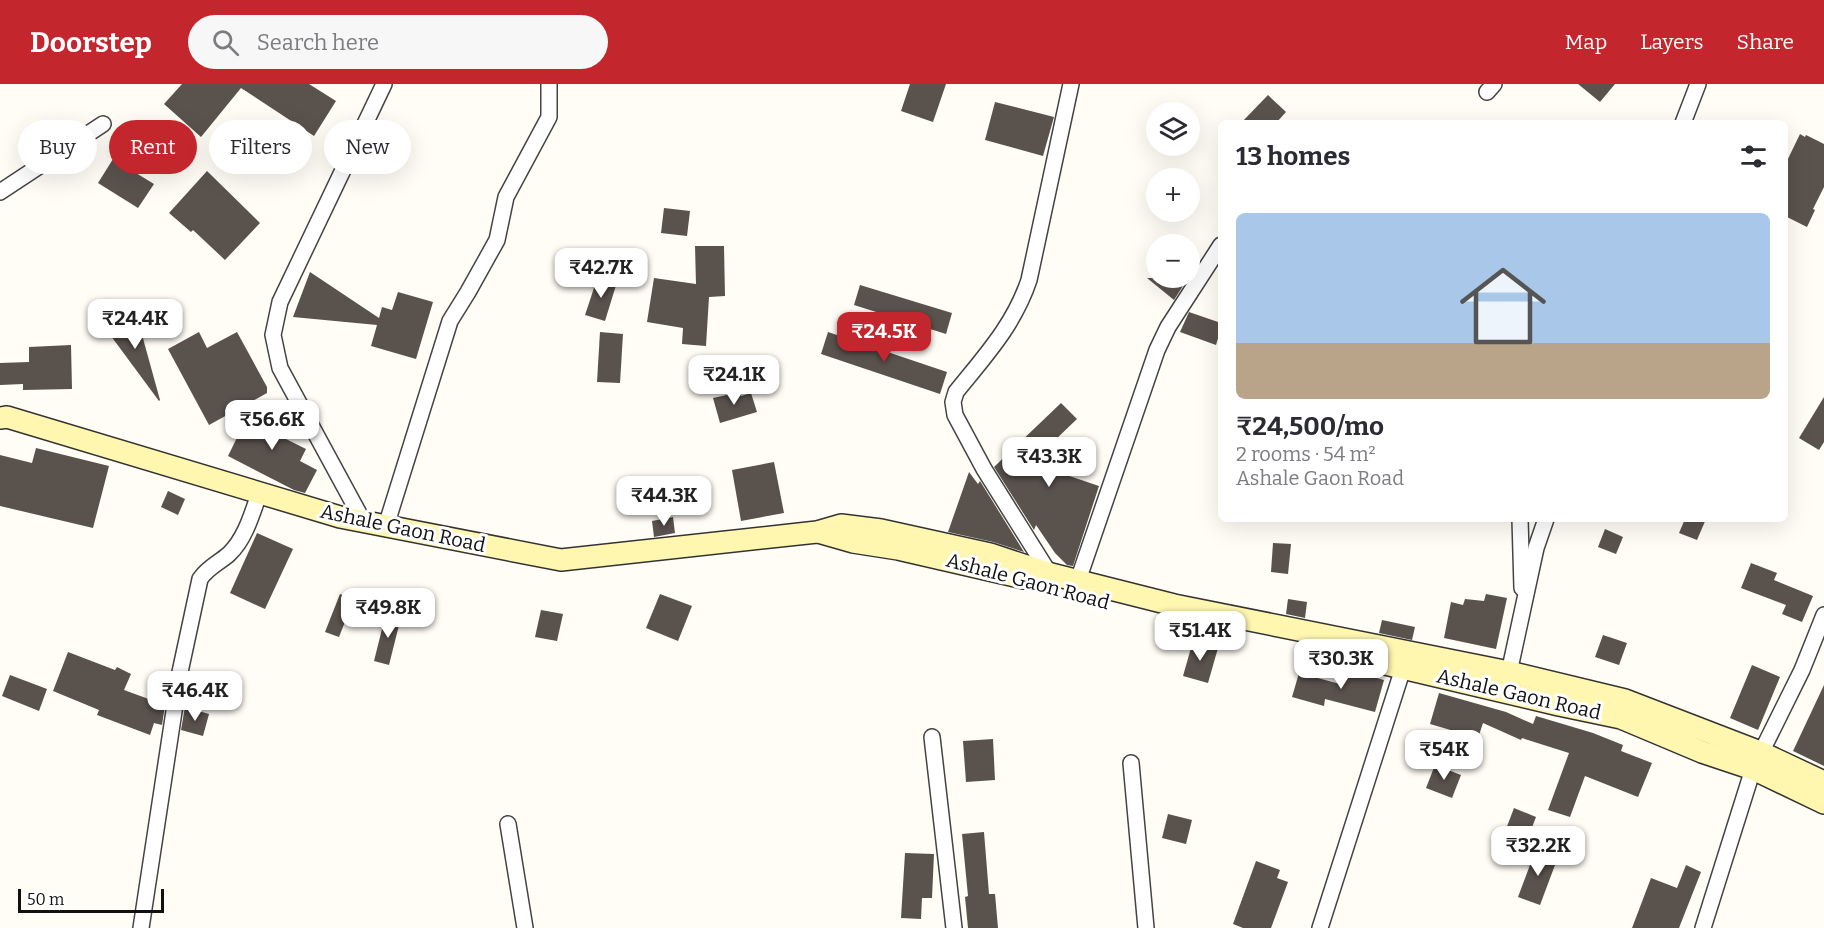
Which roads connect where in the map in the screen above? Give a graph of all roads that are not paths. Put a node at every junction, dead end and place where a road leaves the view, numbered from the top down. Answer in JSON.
{"nodes":[{"id":1,"x":384,"y":84,"type":"edge"},
{"id":2,"x":549,"y":84,"type":"edge"},
{"id":3,"x":1071,"y":84,"type":"edge"},
{"id":4,"x":1682,"y":84,"type":"edge"},
{"id":5,"x":1696,"y":91,"type":"edge"},
{"id":6,"x":1684,"y":120,"type":"edge"},
{"id":7,"x":103,"y":124,"type":"dead end"},
{"id":8,"x":0,"y":192,"type":"edge"},
{"id":9,"x":1218,"y":250,"type":"edge"},
{"id":10,"x":0,"y":418,"type":"edge"},
{"id":11,"x":259,"y":494,"type":"junction"},
{"id":12,"x":363,"y":521,"type":"junction"},
{"id":13,"x":1520,"y":522,"type":"edge"},
{"id":14,"x":1545,"y":522,"type":"edge"},
{"id":15,"x":386,"y":526,"type":"junction"},
{"id":16,"x":1052,"y":579,"type":"junction"},
{"id":17,"x":1076,"y":587,"type":"junction"},
{"id":18,"x":1522,"y":610,"type":"junction"},
{"id":19,"x":1824,"y":615,"type":"edge"},
{"id":20,"x":1406,"y":660,"type":"junction"},
{"id":21,"x":1507,"y":682,"type":"junction"},
{"id":22,"x":932,"y":737,"type":"dead end"},
{"id":23,"x":1756,"y":761,"type":"junction"},
{"id":24,"x":1131,"y":763,"type":"dead end"},
{"id":25,"x":1824,"y":782,"type":"edge"},
{"id":26,"x":1824,"y":803,"type":"edge"},
{"id":27,"x":508,"y":824,"type":"dead end"},
{"id":28,"x":141,"y":928,"type":"edge"},
{"id":29,"x":525,"y":928,"type":"edge"},
{"id":30,"x":954,"y":928,"type":"edge"},
{"id":31,"x":1146,"y":928,"type":"edge"},
{"id":32,"x":1320,"y":928,"type":"edge"},
{"id":33,"x":1703,"y":928,"type":"edge"}],
"edges":[{"from":1,"to":12,"type":"street"},
{"from":2,"to":15,"type":"street"},
{"from":3,"to":16,"type":"street"},
{"from":4,"to":5,"type":"street"},
{"from":5,"to":6,"type":"street"},
{"from":7,"to":8,"type":"street"},
{"from":9,"to":17,"type":"street"},
{"from":10,"to":11,"type":"street","name":"Ashale Gaon Road"},
{"from":11,"to":12,"type":"street","name":"Ashale Gaon Road"},
{"from":11,"to":28,"type":"street"},
{"from":12,"to":15,"type":"street","name":"Ashale Gaon Road"},
{"from":13,"to":18,"type":"street"},
{"from":14,"to":18,"type":"street"},
{"from":15,"to":16,"type":"street","name":"Ashale Gaon Road"},
{"from":16,"to":17,"type":"street","name":"Ashale Gaon Road"},
{"from":17,"to":20,"type":"street","name":"Ashale Gaon Road"},
{"from":18,"to":21,"type":"street"},
{"from":19,"to":23,"type":"street"},
{"from":20,"to":21,"type":"street","name":"Ashale Gaon Road"},
{"from":20,"to":32,"type":"street"},
{"from":21,"to":23,"type":"street","name":"Ashale Gaon Road"},
{"from":22,"to":30,"type":"street"},
{"from":23,"to":25,"type":"street","name":"Ashale Gaon Road"},
{"from":23,"to":26,"type":"street","name":"Ashale Gaon Road"},
{"from":23,"to":33,"type":"street"},
{"from":24,"to":31,"type":"street"},
{"from":27,"to":29,"type":"street"}]}
